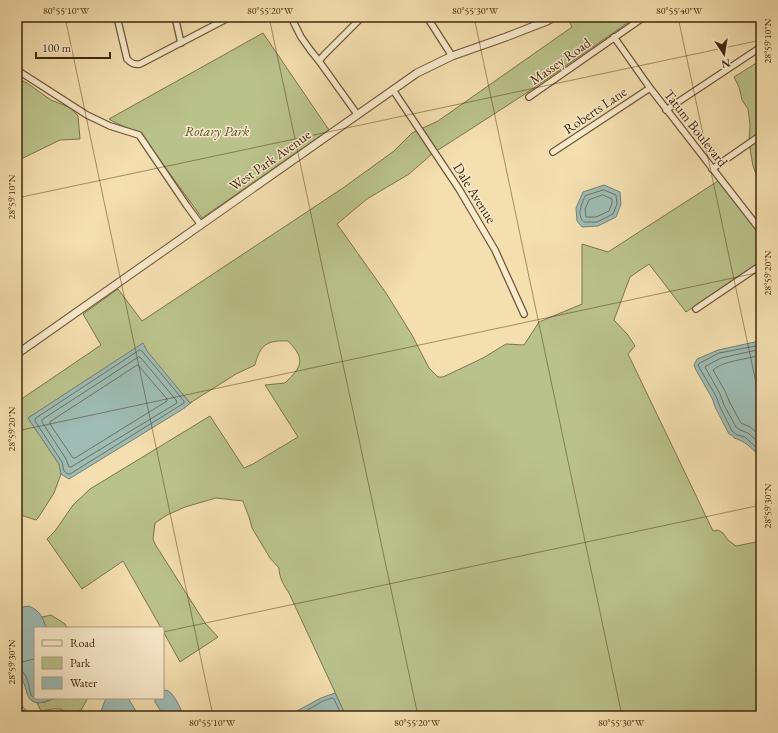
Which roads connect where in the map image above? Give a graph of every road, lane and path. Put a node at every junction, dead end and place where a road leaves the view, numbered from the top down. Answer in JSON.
{"nodes":[{"id":1,"x":117,"y":17,"type":"edge"},
{"id":2,"x":175,"y":17,"type":"edge"},
{"id":3,"x":230,"y":17,"type":"edge"},
{"id":4,"x":291,"y":17,"type":"edge"},
{"id":5,"x":362,"y":17,"type":"edge"},
{"id":6,"x":427,"y":17,"type":"edge"},
{"id":7,"x":554,"y":17,"type":"edge"},
{"id":8,"x":644,"y":17,"type":"edge"},
{"id":9,"x":614,"y":38,"type":"junction"},
{"id":10,"x":181,"y":43,"type":"junction"},
{"id":11,"x":761,"y":47,"type":"edge"},
{"id":12,"x":452,"y":56,"type":"junction"},
{"id":13,"x":319,"y":61,"type":"junction"},
{"id":14,"x":17,"y":70,"type":"edge"},
{"id":15,"x":650,"y":88,"type":"junction"},
{"id":16,"x":393,"y":90,"type":"junction"},
{"id":17,"x":529,"y":97,"type":"dead end"},
{"id":18,"x":666,"y":110,"type":"junction"},
{"id":19,"x":357,"y":114,"type":"junction"},
{"id":20,"x":761,"y":135,"type":"edge"},
{"id":21,"x":553,"y":152,"type":"dead end"},
{"id":22,"x":712,"y":169,"type":"junction"},
{"id":23,"x":201,"y":225,"type":"junction"},
{"id":24,"x":761,"y":231,"type":"edge"},
{"id":25,"x":761,"y":265,"type":"edge"},
{"id":26,"x":696,"y":309,"type":"dead end"},
{"id":27,"x":524,"y":314,"type":"dead end"},
{"id":28,"x":17,"y":354,"type":"edge"}],
"edges":[{"from":1,"to":10,"type":"street"},
{"from":2,"to":10,"type":"street"},
{"from":3,"to":10,"type":"street"},
{"from":4,"to":13,"type":"street"},
{"from":5,"to":13,"type":"street"},
{"from":6,"to":12,"type":"street"},
{"from":7,"to":12,"type":"street","name":"West Park Avenue"},
{"from":8,"to":9,"type":"street","name":"Massey Road"},
{"from":9,"to":15,"type":"street","name":"Tatum Boulevard"},
{"from":9,"to":17,"type":"street","name":"Massey Road"},
{"from":11,"to":18,"type":"street"},
{"from":12,"to":16,"type":"street","name":"West Park Avenue"},
{"from":13,"to":19,"type":"street"},
{"from":14,"to":23,"type":"street"},
{"from":15,"to":18,"type":"street","name":"Tatum Boulevard"},
{"from":15,"to":21,"type":"street","name":"Roberts Lane"},
{"from":16,"to":19,"type":"street","name":"West Park Avenue"},
{"from":16,"to":27,"type":"street","name":"Dale Avenue"},
{"from":18,"to":22,"type":"street","name":"Tatum Boulevard"},
{"from":19,"to":23,"type":"street","name":"West Park Avenue"},
{"from":20,"to":22,"type":"street"},
{"from":22,"to":24,"type":"street","name":"Tatum Boulevard"},
{"from":23,"to":28,"type":"street","name":"West Park Avenue"},
{"from":25,"to":26,"type":"street"}]}
